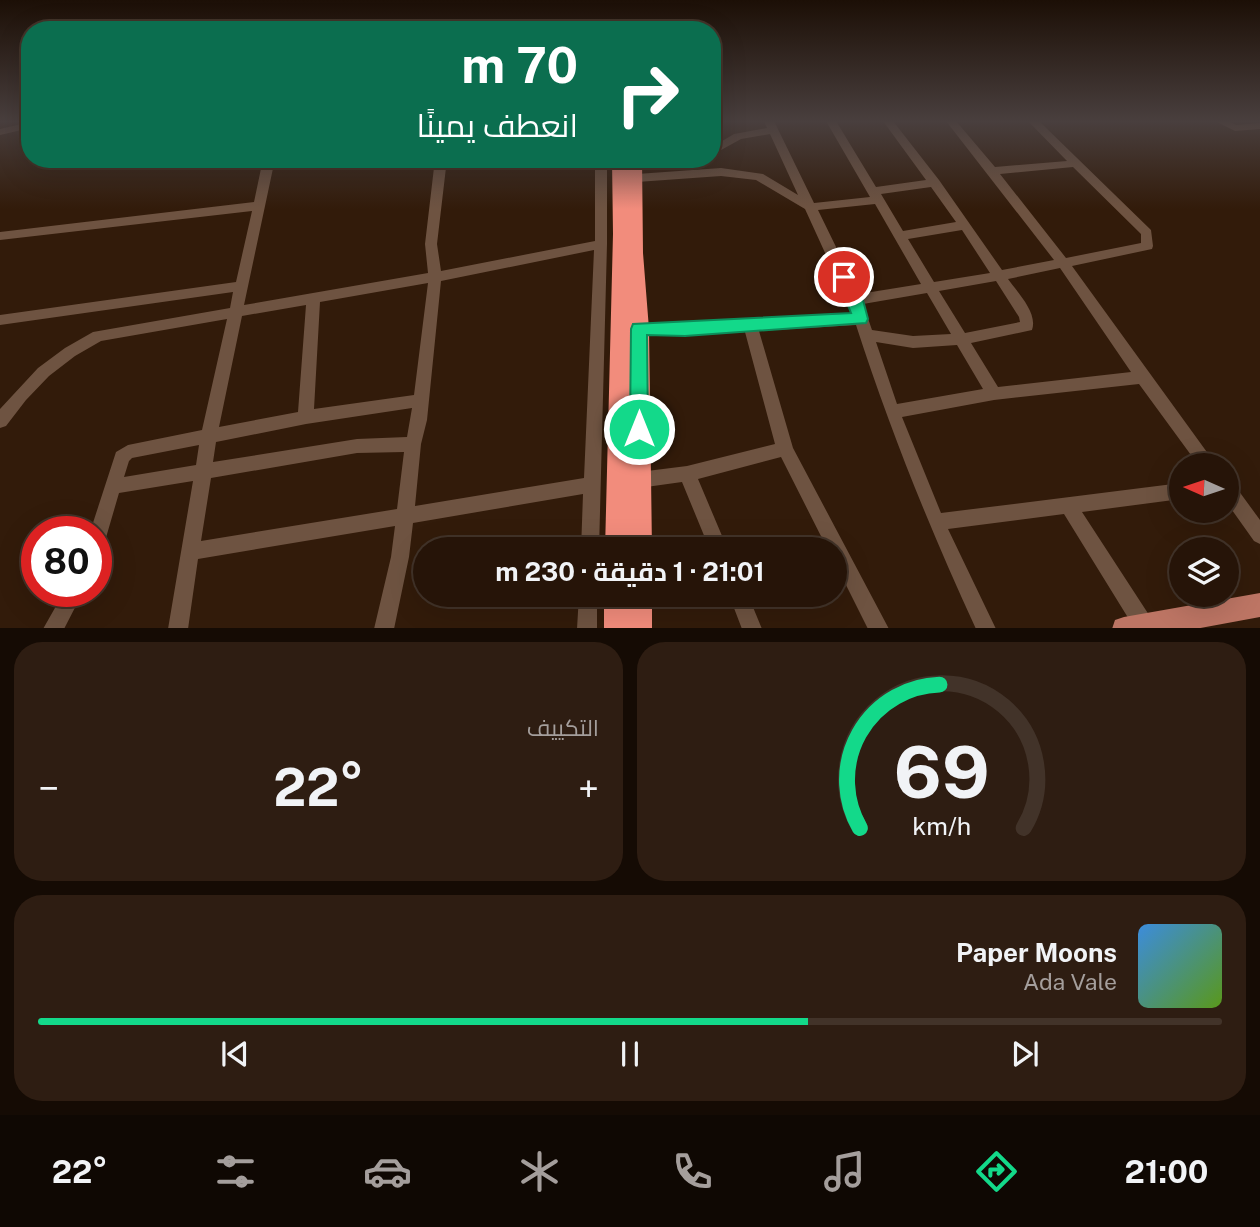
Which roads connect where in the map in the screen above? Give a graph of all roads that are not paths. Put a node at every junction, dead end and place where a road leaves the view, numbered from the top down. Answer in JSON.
{"nodes":[{"id":1,"x":783,"y":150,"type":"edge"},
{"id":2,"x":849,"y":150,"type":"edge"},
{"id":3,"x":910,"y":150,"type":"edge"},
{"id":4,"x":976,"y":150,"type":"edge"},
{"id":5,"x":1064,"y":150,"type":"edge"},
{"id":6,"x":1078,"y":163,"type":"junction"},
{"id":7,"x":267,"y":168,"type":"edge"},
{"id":8,"x":439,"y":168,"type":"edge"},
{"id":9,"x":601,"y":168,"type":"edge"},
{"id":10,"x":686,"y":168,"type":"edge"},
{"id":11,"x":627,"y":169,"type":"edge"},
{"id":12,"x":993,"y":171,"type":"junction"},
{"id":13,"x":680,"y":173,"type":"junction"},
{"id":14,"x":935,"y":183,"type":"junction"},
{"id":15,"x":876,"y":195,"type":"junction"},
{"id":16,"x":257,"y":206,"type":"junction"},
{"id":17,"x":811,"y":207,"type":"junction"},
{"id":18,"x":965,"y":225,"type":"junction"},
{"id":19,"x":0,"y":236,"type":"edge"},
{"id":20,"x":900,"y":236,"type":"junction"},
{"id":21,"x":601,"y":244,"type":"junction"},
{"id":22,"x":1062,"y":263,"type":"junction"},
{"id":23,"x":998,"y":276,"type":"junction"},
{"id":24,"x":435,"y":277,"type":"junction"},
{"id":25,"x":241,"y":286,"type":"junction"},
{"id":26,"x":931,"y":287,"type":"junction"},
{"id":27,"x":313,"y":297,"type":"junction"},
{"id":28,"x":856,"y":300,"type":"junction"},
{"id":29,"x":235,"y":313,"type":"junction"},
{"id":30,"x":860,"y":319,"type":"junction"},
{"id":31,"x":0,"y":320,"type":"edge"},
{"id":32,"x":750,"y":325,"type":"junction"},
{"id":33,"x":639,"y":329,"type":"junction"},
{"id":34,"x":866,"y":335,"type":"junction"},
{"id":35,"x":961,"y":339,"type":"junction"},
{"id":36,"x":1143,"y":377,"type":"junction"},
{"id":37,"x":994,"y":394,"type":"junction"},
{"id":38,"x":419,"y":401,"type":"junction"},
{"id":39,"x":891,"y":412,"type":"junction"},
{"id":40,"x":306,"y":417,"type":"junction"},
{"id":41,"x":0,"y":421,"type":"edge"},
{"id":42,"x":209,"y":435,"type":"junction"},
{"id":43,"x":413,"y":444,"type":"junction"},
{"id":44,"x":785,"y":449,"type":"junction"},
{"id":45,"x":1199,"y":453,"type":"edge"},
{"id":46,"x":203,"y":470,"type":"junction"},
{"id":47,"x":687,"y":474,"type":"junction"},
{"id":48,"x":639,"y":480,"type":"junction"},
{"id":49,"x":116,"y":485,"type":"junction"},
{"id":50,"x":592,"y":485,"type":"junction"},
{"id":51,"x":1169,"y":492,"type":"edge"},
{"id":52,"x":1068,"y":505,"type":"junction"},
{"id":53,"x":1239,"y":506,"type":"edge"},
{"id":54,"x":105,"y":516,"type":"edge"},
{"id":55,"x":405,"y":516,"type":"junction"},
{"id":56,"x":936,"y":522,"type":"junction"},
{"id":57,"x":1260,"y":535,"type":"edge"},
{"id":58,"x":590,"y":537,"type":"edge"},
{"id":59,"x":617,"y":537,"type":"edge"},
{"id":60,"x":639,"y":537,"type":"edge"},
{"id":61,"x":714,"y":537,"type":"edge"},
{"id":62,"x":189,"y":552,"type":"junction"},
{"id":63,"x":1260,"y":605,"type":"edge"},
{"id":64,"x":65,"y":607,"type":"edge"},
{"id":65,"x":588,"y":607,"type":"edge"},
{"id":66,"x":617,"y":607,"type":"edge"},
{"id":67,"x":639,"y":607,"type":"edge"},
{"id":68,"x":743,"y":607,"type":"edge"},
{"id":69,"x":1134,"y":627,"type":"edge"},
{"id":70,"x":53,"y":628,"type":"edge"},
{"id":71,"x":178,"y":628,"type":"edge"},
{"id":72,"x":384,"y":628,"type":"edge"},
{"id":73,"x":587,"y":628,"type":"edge"},
{"id":74,"x":617,"y":628,"type":"edge"},
{"id":75,"x":639,"y":628,"type":"edge"},
{"id":76,"x":752,"y":628,"type":"edge"},
{"id":77,"x":879,"y":628,"type":"edge"},
{"id":78,"x":986,"y":628,"type":"edge"}],
"edges":[{"from":1,"to":17,"type":"street"},
{"from":2,"to":15,"type":"street"},
{"from":3,"to":14,"type":"street"},
{"from":4,"to":12,"type":"street"},
{"from":5,"to":6,"type":"street"},
{"from":6,"to":12,"type":"street"},
{"from":6,"to":22,"type":"street"},
{"from":7,"to":16,"type":"street"},
{"from":8,"to":24,"type":"street"},
{"from":9,"to":21,"type":"street"},
{"from":10,"to":13,"type":"street"},
{"from":11,"to":13,"type":"street"},
{"from":11,"to":33,"type":"highway"},
{"from":11,"to":59,"type":"highway"},
{"from":12,"to":22,"type":"street"},
{"from":13,"to":17,"type":"street"},
{"from":14,"to":15,"type":"street"},
{"from":14,"to":18,"type":"street"},
{"from":15,"to":17,"type":"street"},
{"from":15,"to":20,"type":"street"},
{"from":16,"to":19,"type":"street"},
{"from":16,"to":25,"type":"street"},
{"from":17,"to":28,"type":"street"},
{"from":18,"to":20,"type":"street"},
{"from":18,"to":23,"type":"street"},
{"from":20,"to":26,"type":"street"},
{"from":21,"to":24,"type":"street"},
{"from":21,"to":50,"type":"street"},
{"from":22,"to":23,"type":"street"},
{"from":22,"to":36,"type":"street"},
{"from":23,"to":26,"type":"street"},
{"from":23,"to":35,"type":"street"},
{"from":24,"to":27,"type":"street"},
{"from":24,"to":38,"type":"street"},
{"from":25,"to":29,"type":"street"},
{"from":25,"to":31,"type":"street"},
{"from":26,"to":28,"type":"street"},
{"from":26,"to":35,"type":"street"},
{"from":27,"to":29,"type":"street"},
{"from":27,"to":40,"type":"street"},
{"from":28,"to":30,"type":"street"},
{"from":29,"to":41,"type":"street"},
{"from":29,"to":42,"type":"street"},
{"from":30,"to":32,"type":"street"},
{"from":30,"to":34,"type":"street"},
{"from":32,"to":33,"type":"street"},
{"from":32,"to":44,"type":"street"},
{"from":33,"to":48,"type":"highway"},
{"from":34,"to":35,"type":"street"},
{"from":34,"to":39,"type":"street"},
{"from":35,"to":37,"type":"street"},
{"from":36,"to":37,"type":"street"},
{"from":36,"to":45,"type":"street"},
{"from":37,"to":39,"type":"street"},
{"from":38,"to":40,"type":"street"},
{"from":38,"to":43,"type":"street"},
{"from":39,"to":56,"type":"street"},
{"from":40,"to":42,"type":"street"},
{"from":42,"to":46,"type":"street"},
{"from":42,"to":49,"type":"street"},
{"from":43,"to":46,"type":"street"},
{"from":43,"to":55,"type":"street"},
{"from":44,"to":47,"type":"street"},
{"from":44,"to":77,"type":"street"},
{"from":46,"to":49,"type":"street"},
{"from":46,"to":62,"type":"street"},
{"from":47,"to":48,"type":"street"},
{"from":47,"to":61,"type":"street"},
{"from":48,"to":60,"type":"highway"},
{"from":49,"to":54,"type":"street"},
{"from":50,"to":55,"type":"street"},
{"from":50,"to":58,"type":"street"},
{"from":51,"to":52,"type":"street"},
{"from":52,"to":56,"type":"street"},
{"from":52,"to":69,"type":"street"},
{"from":53,"to":57,"type":"street"},
{"from":55,"to":62,"type":"street"},
{"from":55,"to":72,"type":"street"},
{"from":56,"to":78,"type":"street"},
{"from":62,"to":71,"type":"street"},
{"from":63,"to":69,"type":"main road"},
{"from":64,"to":70,"type":"street"},
{"from":65,"to":73,"type":"street"},
{"from":66,"to":74,"type":"highway"},
{"from":67,"to":75,"type":"highway"},
{"from":68,"to":76,"type":"street"}]}
